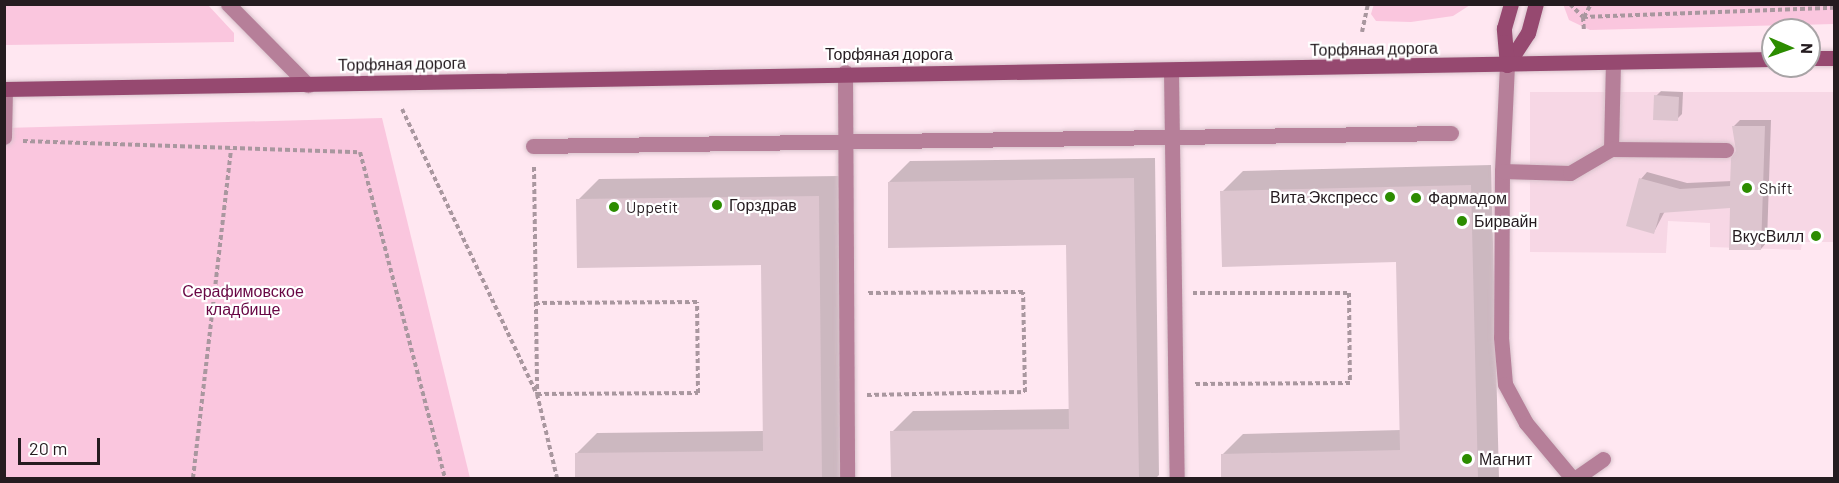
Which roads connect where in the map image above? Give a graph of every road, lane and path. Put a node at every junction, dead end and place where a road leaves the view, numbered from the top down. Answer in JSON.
{"nodes":[{"id":1,"x":228,"y":4,"type":"edge"},
{"id":2,"x":1368,"y":4,"type":"edge"},
{"id":3,"x":1511,"y":4,"type":"edge"},
{"id":4,"x":1536,"y":4,"type":"edge"},
{"id":5,"x":1570,"y":4,"type":"edge"},
{"id":6,"x":1591,"y":4,"type":"edge"},
{"id":7,"x":1834,"y":8,"type":"edge"},
{"id":8,"x":1583,"y":17,"type":"junction"},
{"id":9,"x":1362,"y":32,"type":"dead end"},
{"id":10,"x":1584,"y":32,"type":"dead end"},
{"id":11,"x":1761,"y":59,"type":"edge"},
{"id":12,"x":1613,"y":63,"type":"junction"},
{"id":13,"x":1507,"y":65,"type":"junction"},
{"id":14,"x":1171,"y":71,"type":"junction"},
{"id":15,"x":845,"y":72,"type":"junction"},
{"id":16,"x":308,"y":85,"type":"junction"},
{"id":17,"x":5,"y":89,"type":"edge"},
{"id":18,"x":402,"y":109,"type":"dead end"},
{"id":19,"x":5,"y":133,"type":"edge"},
{"id":20,"x":1451,"y":133,"type":"dead end"},
{"id":21,"x":1172,"y":137,"type":"junction"},
{"id":22,"x":845,"y":142,"type":"junction"},
{"id":23,"x":533,"y":146,"type":"joint"},
{"id":24,"x":231,"y":149,"type":"junction"},
{"id":25,"x":1611,"y":149,"type":"junction"},
{"id":26,"x":1726,"y":150,"type":"dead end"},
{"id":27,"x":1502,"y":171,"type":"junction"},
{"id":28,"x":1174,"y":292,"type":"junction"},
{"id":29,"x":846,"y":294,"type":"junction"},
{"id":30,"x":536,"y":303,"type":"junction"},
{"id":31,"x":1176,"y":384,"type":"junction"},
{"id":32,"x":537,"y":394,"type":"junction"},
{"id":33,"x":847,"y":395,"type":"junction"},
{"id":34,"x":1603,"y":459,"type":"dead end"},
{"id":35,"x":193,"y":478,"type":"edge"},
{"id":36,"x":445,"y":478,"type":"edge"},
{"id":37,"x":557,"y":478,"type":"edge"},
{"id":38,"x":847,"y":478,"type":"edge"},
{"id":39,"x":1177,"y":478,"type":"edge"},
{"id":40,"x":1574,"y":478,"type":"edge"}],
"edges":[{"from":1,"to":16,"type":"lane"},
{"from":2,"to":9,"type":"path"},
{"from":3,"to":13,"type":"main road"},
{"from":4,"to":13,"type":"main road"},
{"from":5,"to":8,"type":"path"},
{"from":6,"to":8,"type":"path"},
{"from":7,"to":8,"type":"path"},
{"from":8,"to":10,"type":"path"},
{"from":11,"to":12,"type":"main road","name":"Торфяная дорога"},
{"from":12,"to":13,"type":"main road","name":"Торфяная дорога"},
{"from":12,"to":25,"type":"lane"},
{"from":13,"to":14,"type":"main road","name":"Торфяная дорога"},
{"from":13,"to":27,"type":"lane"},
{"from":14,"to":15,"type":"main road","name":"Торфяная дорога"},
{"from":14,"to":21,"type":"lane"},
{"from":15,"to":16,"type":"main road","name":"Торфяная дорога"},
{"from":15,"to":22,"type":"lane"},
{"from":16,"to":17,"type":"main road","name":"Торфяная дорога"},
{"from":17,"to":19,"type":"lane"},
{"from":18,"to":32,"type":"path"},
{"from":19,"to":24,"type":"path"},
{"from":20,"to":21,"type":"lane"},
{"from":21,"to":22,"type":"lane"},
{"from":21,"to":28,"type":"lane"},
{"from":22,"to":23,"type":"lane"},
{"from":22,"to":29,"type":"lane"},
{"from":23,"to":30,"type":"path"},
{"from":24,"to":35,"type":"path"},
{"from":24,"to":36,"type":"path"},
{"from":25,"to":26,"type":"lane"},
{"from":25,"to":27,"type":"lane"},
{"from":27,"to":40,"type":"lane"},
{"from":28,"to":31,"type":"lane"},
{"from":28,"to":31,"type":"path"},
{"from":29,"to":33,"type":"lane"},
{"from":29,"to":33,"type":"path"},
{"from":30,"to":32,"type":"path"},
{"from":30,"to":32,"type":"path"},
{"from":31,"to":39,"type":"lane"},
{"from":32,"to":37,"type":"path"},
{"from":33,"to":38,"type":"lane"},
{"from":34,"to":40,"type":"lane"}]}
